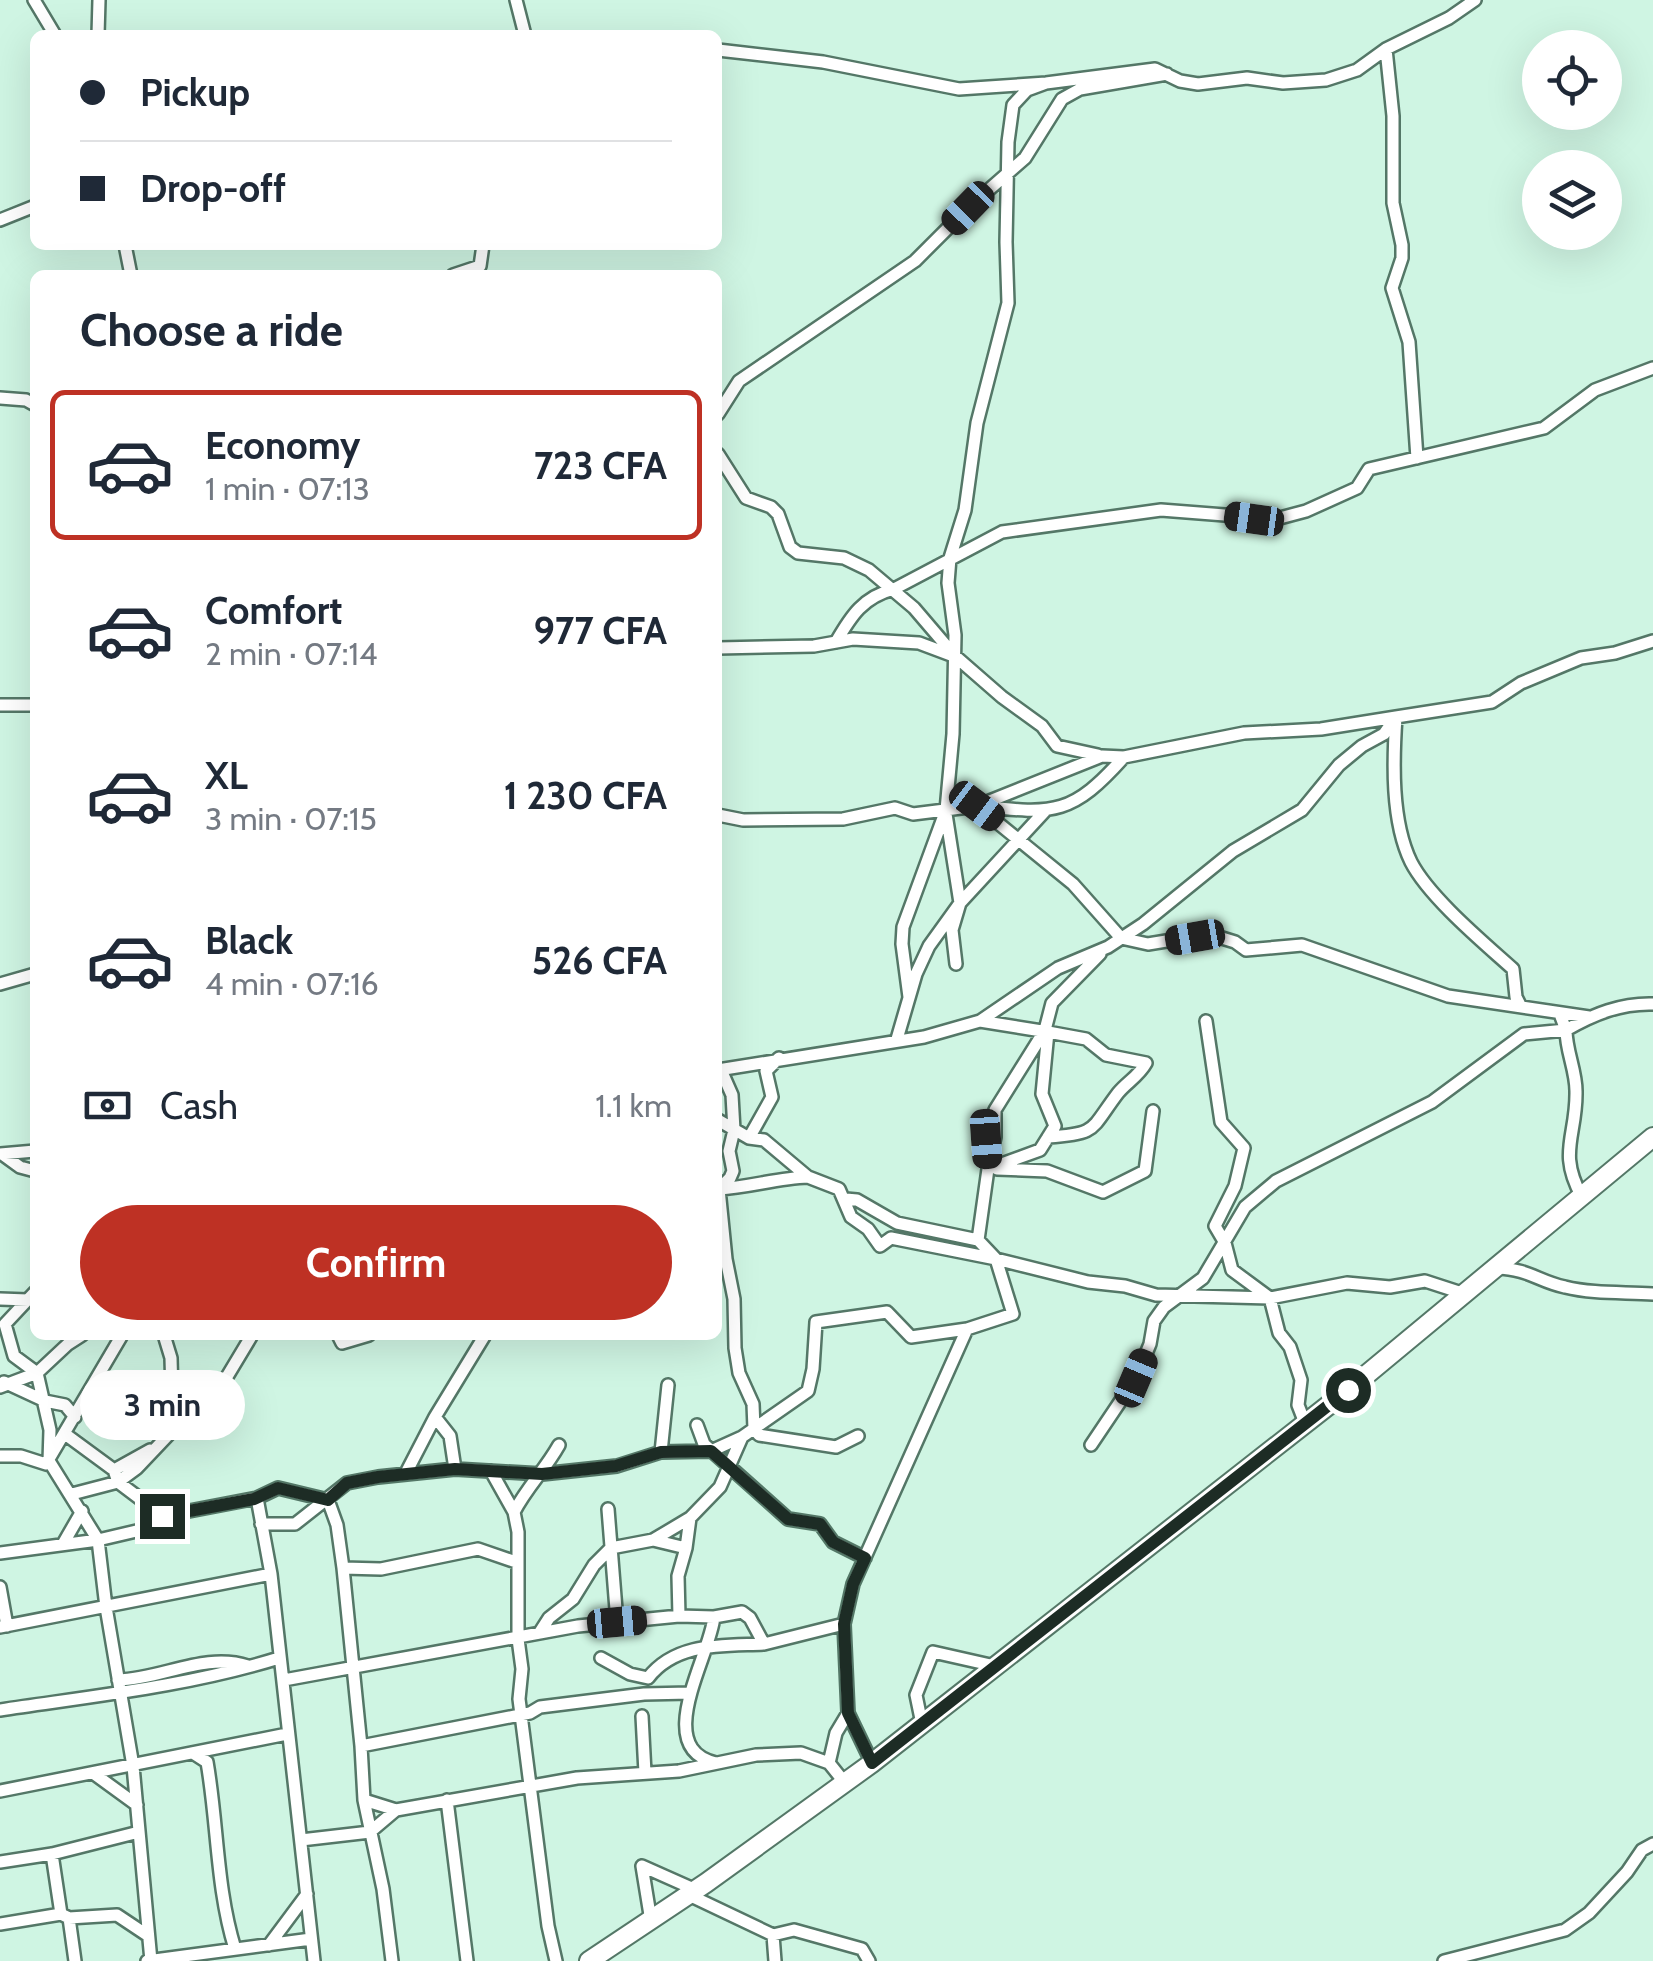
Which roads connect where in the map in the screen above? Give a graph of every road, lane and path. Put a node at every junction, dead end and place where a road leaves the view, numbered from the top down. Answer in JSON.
{"nodes":[{"id":1,"x":34,"y":0,"type":"edge"},
{"id":2,"x":100,"y":0,"type":"edge"},
{"id":3,"x":516,"y":0,"type":"edge"},
{"id":4,"x":1475,"y":0,"type":"edge"},
{"id":5,"x":52,"y":30,"type":"edge"},
{"id":6,"x":98,"y":30,"type":"edge"},
{"id":7,"x":524,"y":30,"type":"edge"},
{"id":8,"x":1386,"y":49,"type":"junction"},
{"id":9,"x":722,"y":50,"type":"edge"},
{"id":10,"x":1167,"y":74,"type":"junction"},
{"id":11,"x":1046,"y":83,"type":"junction"},
{"id":12,"x":1008,"y":172,"type":"junction"},
{"id":13,"x":30,"y":208,"type":"edge"},
{"id":14,"x":0,"y":220,"type":"edge"},
{"id":15,"x":482,"y":250,"type":"edge"},
{"id":16,"x":468,"y":270,"type":"edge"},
{"id":17,"x":1653,"y":368,"type":"edge"},
{"id":18,"x":0,"y":398,"type":"edge"},
{"id":19,"x":30,"y":403,"type":"edge"},
{"id":20,"x":722,"y":406,"type":"edge"},
{"id":21,"x":1417,"y":458,"type":"junction"},
{"id":22,"x":722,"y":460,"type":"edge"},
{"id":23,"x":950,"y":558,"type":"junction"},
{"id":24,"x":894,"y":588,"type":"junction"},
{"id":25,"x":1653,"y":641,"type":"edge"},
{"id":26,"x":836,"y":642,"type":"junction"},
{"id":27,"x":722,"y":648,"type":"edge"},
{"id":28,"x":955,"y":656,"type":"junction"},
{"id":29,"x":0,"y":705,"type":"edge"},
{"id":30,"x":30,"y":705,"type":"edge"},
{"id":31,"x":1396,"y":716,"type":"junction"},
{"id":32,"x":1102,"y":756,"type":"junction"},
{"id":33,"x":1124,"y":757,"type":"junction"},
{"id":34,"x":977,"y":806,"type":"junction"},
{"id":35,"x":946,"y":810,"type":"junction"},
{"id":36,"x":1045,"y":811,"type":"junction"},
{"id":37,"x":722,"y":816,"type":"edge"},
{"id":38,"x":1020,"y":838,"type":"junction"},
{"id":39,"x":960,"y":903,"type":"junction"},
{"id":40,"x":1122,"y":938,"type":"junction"},
{"id":41,"x":1108,"y":946,"type":"junction"},
{"id":42,"x":956,"y":964,"type":"dead end"},
{"id":43,"x":30,"y":975,"type":"edge"},
{"id":44,"x":0,"y":984,"type":"edge"},
{"id":45,"x":909,"y":997,"type":"junction"},
{"id":46,"x":1520,"y":1004,"type":"junction"},
{"id":47,"x":1653,"y":1004,"type":"edge"},
{"id":48,"x":1560,"y":1014,"type":"junction"},
{"id":49,"x":1589,"y":1017,"type":"junction"},
{"id":50,"x":980,"y":1021,"type":"junction"},
{"id":51,"x":1206,"y":1021,"type":"dead end"},
{"id":52,"x":1566,"y":1030,"type":"junction"},
{"id":53,"x":1047,"y":1031,"type":"junction"},
{"id":54,"x":897,"y":1040,"type":"junction"},
{"id":55,"x":779,"y":1058,"type":"junction"},
{"id":56,"x":722,"y":1069,"type":"edge"},
{"id":57,"x":722,"y":1076,"type":"edge"},
{"id":58,"x":1153,"y":1112,"type":"dead end"},
{"id":59,"x":722,"y":1122,"type":"edge"},
{"id":60,"x":734,"y":1130,"type":"junction"},
{"id":61,"x":1048,"y":1137,"type":"junction"},
{"id":62,"x":1653,"y":1137,"type":"edge"},
{"id":63,"x":749,"y":1138,"type":"junction"},
{"id":64,"x":30,"y":1151,"type":"edge"},
{"id":65,"x":1,"y":1154,"type":"edge"},
{"id":66,"x":30,"y":1169,"type":"edge"},
{"id":67,"x":988,"y":1169,"type":"junction"},
{"id":68,"x":808,"y":1177,"type":"junction"},
{"id":69,"x":722,"y":1186,"type":"edge"},
{"id":70,"x":722,"y":1190,"type":"edge"},
{"id":71,"x":1582,"y":1196,"type":"junction"},
{"id":72,"x":846,"y":1199,"type":"junction"},
{"id":73,"x":722,"y":1225,"type":"edge"},
{"id":74,"x":978,"y":1240,"type":"junction"},
{"id":75,"x":1225,"y":1242,"type":"junction"},
{"id":76,"x":996,"y":1259,"type":"junction"},
{"id":77,"x":1496,"y":1268,"type":"junction"},
{"id":78,"x":1653,"y":1282,"type":"edge"},
{"id":79,"x":1631,"y":1292,"type":"junction"},
{"id":80,"x":1181,"y":1294,"type":"junction"},
{"id":81,"x":1465,"y":1294,"type":"junction"},
{"id":82,"x":1653,"y":1294,"type":"edge"},
{"id":83,"x":30,"y":1296,"type":"edge"},
{"id":84,"x":30,"y":1297,"type":"edge"},
{"id":85,"x":0,"y":1298,"type":"edge"},
{"id":86,"x":1270,"y":1298,"type":"junction"},
{"id":87,"x":966,"y":1329,"type":"junction"},
{"id":88,"x":76,"y":1340,"type":"edge"},
{"id":89,"x":119,"y":1340,"type":"edge"},
{"id":90,"x":165,"y":1340,"type":"edge"},
{"id":91,"x":249,"y":1340,"type":"edge"},
{"id":92,"x":486,"y":1340,"type":"edge"},
{"id":93,"x":38,"y":1373,"type":"junction"},
{"id":94,"x":2,"y":1383,"type":"edge"},
{"id":95,"x":668,"y":1384,"type":"dead end"},
{"id":96,"x":45,"y":1401,"type":"junction"},
{"id":97,"x":75,"y":1417,"type":"junction"},
{"id":98,"x":435,"y":1417,"type":"junction"},
{"id":99,"x":1305,"y":1424,"type":"junction"},
{"id":100,"x":697,"y":1425,"type":"dead end"},
{"id":101,"x":754,"y":1429,"type":"junction"},
{"id":102,"x":173,"y":1430,"type":"junction"},
{"id":103,"x":65,"y":1434,"type":"junction"},
{"id":104,"x":858,"y":1436,"type":"dead end"},
{"id":105,"x":742,"y":1437,"type":"junction"},
{"id":106,"x":559,"y":1445,"type":"dead end"},
{"id":107,"x":1091,"y":1445,"type":"dead end"},
{"id":108,"x":711,"y":1451,"type":"junction"},
{"id":109,"x":661,"y":1452,"type":"junction"},
{"id":110,"x":0,"y":1456,"type":"edge"},
{"id":111,"x":49,"y":1461,"type":"junction"},
{"id":112,"x":730,"y":1467,"type":"junction"},
{"id":113,"x":455,"y":1469,"type":"junction"},
{"id":114,"x":491,"y":1470,"type":"junction"},
{"id":115,"x":406,"y":1473,"type":"junction"},
{"id":116,"x":542,"y":1474,"type":"junction"},
{"id":117,"x":116,"y":1476,"type":"junction"},
{"id":118,"x":72,"y":1494,"type":"junction"},
{"id":119,"x":257,"y":1498,"type":"junction"},
{"id":120,"x":328,"y":1500,"type":"junction"},
{"id":121,"x":608,"y":1509,"type":"dead end"},
{"id":122,"x":82,"y":1511,"type":"junction"},
{"id":123,"x":514,"y":1512,"type":"junction"},
{"id":124,"x":162,"y":1516,"type":"junction"},
{"id":125,"x":690,"y":1518,"type":"junction"},
{"id":126,"x":260,"y":1524,"type":"junction"},
{"id":127,"x":98,"y":1540,"type":"junction"},
{"id":128,"x":653,"y":1540,"type":"junction"},
{"id":129,"x":63,"y":1544,"type":"junction"},
{"id":130,"x":611,"y":1548,"type":"junction"},
{"id":131,"x":686,"y":1548,"type":"junction"},
{"id":132,"x":0,"y":1553,"type":"edge"},
{"id":133,"x":865,"y":1558,"type":"junction"},
{"id":134,"x":516,"y":1562,"type":"junction"},
{"id":135,"x":342,"y":1568,"type":"junction"},
{"id":136,"x":271,"y":1574,"type":"junction"},
{"id":137,"x":0,"y":1587,"type":"edge"},
{"id":138,"x":573,"y":1599,"type":"junction"},
{"id":139,"x":106,"y":1607,"type":"junction"},
{"id":140,"x":561,"y":1609,"type":"junction"},
{"id":141,"x":680,"y":1616,"type":"junction"},
{"id":142,"x":714,"y":1617,"type":"junction"},
{"id":143,"x":575,"y":1622,"type":"junction"},
{"id":144,"x":617,"y":1622,"type":"junction"},
{"id":145,"x":844,"y":1624,"type":"junction"},
{"id":146,"x":4,"y":1627,"type":"edge"},
{"id":147,"x":540,"y":1632,"type":"junction"},
{"id":148,"x":518,"y":1639,"type":"junction"},
{"id":149,"x":764,"y":1644,"type":"junction"},
{"id":150,"x":706,"y":1646,"type":"junction"},
{"id":151,"x":279,"y":1658,"type":"junction"},
{"id":152,"x":601,"y":1658,"type":"dead end"},
{"id":153,"x":354,"y":1666,"type":"junction"},
{"id":154,"x":994,"y":1666,"type":"junction"},
{"id":155,"x":284,"y":1680,"type":"junction"},
{"id":156,"x":120,"y":1686,"type":"junction"},
{"id":157,"x":690,"y":1692,"type":"junction"},
{"id":158,"x":0,"y":1710,"type":"edge"},
{"id":159,"x":848,"y":1713,"type":"junction"},
{"id":160,"x":523,"y":1714,"type":"junction"},
{"id":161,"x":642,"y":1716,"type":"dead end"},
{"id":162,"x":922,"y":1724,"type":"junction"},
{"id":163,"x":287,"y":1734,"type":"junction"},
{"id":164,"x":362,"y":1746,"type":"junction"},
{"id":165,"x":193,"y":1754,"type":"junction"},
{"id":166,"x":872,"y":1763,"type":"junction"},
{"id":167,"x":720,"y":1764,"type":"junction"},
{"id":168,"x":829,"y":1764,"type":"junction"},
{"id":169,"x":132,"y":1766,"type":"junction"},
{"id":170,"x":645,"y":1773,"type":"junction"},
{"id":171,"x":92,"y":1774,"type":"junction"},
{"id":172,"x":845,"y":1784,"type":"junction"},
{"id":173,"x":531,"y":1786,"type":"junction"},
{"id":174,"x":0,"y":1791,"type":"edge"},
{"id":175,"x":364,"y":1800,"type":"junction"},
{"id":176,"x":447,"y":1800,"type":"junction"},
{"id":177,"x":136,"y":1805,"type":"junction"},
{"id":178,"x":396,"y":1810,"type":"junction"},
{"id":179,"x":139,"y":1832,"type":"junction"},
{"id":180,"x":370,"y":1832,"type":"junction"},
{"id":181,"x":301,"y":1840,"type":"junction"},
{"id":182,"x":1653,"y":1844,"type":"edge"},
{"id":183,"x":52,"y":1854,"type":"junction"},
{"id":184,"x":0,"y":1862,"type":"edge"},
{"id":185,"x":692,"y":1892,"type":"junction"},
{"id":186,"x":306,"y":1894,"type":"junction"},
{"id":187,"x":65,"y":1916,"type":"junction"},
{"id":188,"x":651,"y":1921,"type":"junction"},
{"id":189,"x":0,"y":1924,"type":"edge"},
{"id":190,"x":146,"y":1935,"type":"junction"},
{"id":191,"x":773,"y":1935,"type":"junction"},
{"id":192,"x":311,"y":1939,"type":"junction"},
{"id":193,"x":268,"y":1945,"type":"junction"},
{"id":194,"x":236,"y":1949,"type":"junction"},
{"id":195,"x":75,"y":1961,"type":"edge"},
{"id":196,"x":149,"y":1961,"type":"edge"},
{"id":197,"x":314,"y":1961,"type":"edge"},
{"id":198,"x":392,"y":1961,"type":"edge"},
{"id":199,"x":468,"y":1961,"type":"edge"},
{"id":200,"x":556,"y":1961,"type":"edge"},
{"id":201,"x":589,"y":1961,"type":"edge"},
{"id":202,"x":774,"y":1961,"type":"edge"},
{"id":203,"x":870,"y":1961,"type":"edge"},
{"id":204,"x":1444,"y":1961,"type":"edge"}],
"edges":[{"from":1,"to":5,"type":"street"},
{"from":2,"to":6,"type":"street"},
{"from":3,"to":7,"type":"street"},
{"from":4,"to":8,"type":"street"},
{"from":8,"to":10,"type":"street"},
{"from":8,"to":21,"type":"street"},
{"from":9,"to":11,"type":"street"},
{"from":10,"to":11,"type":"street"},
{"from":10,"to":12,"type":"street"},
{"from":11,"to":12,"type":"street"},
{"from":12,"to":20,"type":"street"},
{"from":12,"to":23,"type":"street"},
{"from":13,"to":14,"type":"street"},
{"from":15,"to":16,"type":"street"},
{"from":17,"to":21,"type":"street"},
{"from":18,"to":19,"type":"street"},
{"from":21,"to":23,"type":"street"},
{"from":22,"to":24,"type":"street"},
{"from":23,"to":24,"type":"street"},
{"from":23,"to":28,"type":"street"},
{"from":24,"to":26,"type":"street"},
{"from":24,"to":28,"type":"street"},
{"from":25,"to":31,"type":"street"},
{"from":26,"to":27,"type":"street"},
{"from":26,"to":28,"type":"street"},
{"from":28,"to":32,"type":"street"},
{"from":28,"to":35,"type":"street"},
{"from":29,"to":30,"type":"street"},
{"from":31,"to":33,"type":"street"},
{"from":31,"to":40,"type":"street"},
{"from":31,"to":46,"type":"street"},
{"from":32,"to":33,"type":"street"},
{"from":32,"to":34,"type":"street"},
{"from":33,"to":36,"type":"street"},
{"from":34,"to":35,"type":"street"},
{"from":34,"to":36,"type":"street"},
{"from":34,"to":38,"type":"street"},
{"from":35,"to":37,"type":"street"},
{"from":35,"to":39,"type":"street"},
{"from":35,"to":45,"type":"street"},
{"from":36,"to":38,"type":"street"},
{"from":38,"to":39,"type":"street"},
{"from":38,"to":40,"type":"street"},
{"from":39,"to":42,"type":"street"},
{"from":39,"to":45,"type":"street"},
{"from":40,"to":41,"type":"street"},
{"from":40,"to":46,"type":"street"},
{"from":41,"to":50,"type":"street"},
{"from":41,"to":53,"type":"street"},
{"from":43,"to":44,"type":"street"},
{"from":45,"to":54,"type":"street"},
{"from":46,"to":48,"type":"street"},
{"from":47,"to":49,"type":"street"},
{"from":48,"to":49,"type":"street"},
{"from":48,"to":52,"type":"street"},
{"from":49,"to":52,"type":"street"},
{"from":50,"to":53,"type":"street"},
{"from":50,"to":54,"type":"street"},
{"from":51,"to":75,"type":"street"},
{"from":52,"to":71,"type":"street"},
{"from":52,"to":75,"type":"street"},
{"from":53,"to":61,"type":"street"},
{"from":53,"to":61,"type":"street"},
{"from":53,"to":67,"type":"street"},
{"from":54,"to":55,"type":"street"},
{"from":55,"to":56,"type":"street"},
{"from":55,"to":63,"type":"street"},
{"from":57,"to":60,"type":"street"},
{"from":58,"to":67,"type":"street"},
{"from":59,"to":60,"type":"street"},
{"from":60,"to":63,"type":"street"},
{"from":60,"to":69,"type":"street"},
{"from":61,"to":67,"type":"street"},
{"from":62,"to":71,"type":"highway"},
{"from":63,"to":68,"type":"street"},
{"from":64,"to":65,"type":"street"},
{"from":65,"to":66,"type":"street"},
{"from":67,"to":74,"type":"street"},
{"from":68,"to":70,"type":"street"},
{"from":68,"to":72,"type":"street"},
{"from":71,"to":77,"type":"highway"},
{"from":72,"to":74,"type":"street"},
{"from":72,"to":76,"type":"street"},
{"from":73,"to":101,"type":"street"},
{"from":74,"to":76,"type":"street"},
{"from":75,"to":80,"type":"street"},
{"from":75,"to":86,"type":"street"},
{"from":76,"to":80,"type":"street"},
{"from":76,"to":87,"type":"street"},
{"from":77,"to":79,"type":"street"},
{"from":77,"to":81,"type":"highway"},
{"from":78,"to":79,"type":"street"},
{"from":79,"to":82,"type":"street"},
{"from":80,"to":86,"type":"street"},
{"from":80,"to":107,"type":"street"},
{"from":81,"to":86,"type":"street"},
{"from":81,"to":99,"type":"highway"},
{"from":83,"to":85,"type":"street"},
{"from":84,"to":93,"type":"street"},
{"from":86,"to":99,"type":"street"},
{"from":87,"to":101,"type":"street"},
{"from":87,"to":133,"type":"street"},
{"from":88,"to":93,"type":"street"},
{"from":89,"to":97,"type":"street"},
{"from":90,"to":102,"type":"street"},
{"from":91,"to":102,"type":"street"},
{"from":92,"to":98,"type":"street"},
{"from":93,"to":94,"type":"street"},
{"from":93,"to":96,"type":"street"},
{"from":94,"to":96,"type":"street"},
{"from":95,"to":109,"type":"street"},
{"from":96,"to":97,"type":"street"},
{"from":96,"to":111,"type":"street"},
{"from":97,"to":103,"type":"street"},
{"from":98,"to":113,"type":"street"},
{"from":98,"to":115,"type":"street"},
{"from":99,"to":154,"type":"highway"},
{"from":100,"to":108,"type":"street"},
{"from":101,"to":104,"type":"street"},
{"from":101,"to":105,"type":"street"},
{"from":102,"to":117,"type":"street"},
{"from":103,"to":111,"type":"street"},
{"from":103,"to":117,"type":"street"},
{"from":105,"to":108,"type":"street"},
{"from":105,"to":112,"type":"street"},
{"from":106,"to":116,"type":"street"},
{"from":108,"to":109,"type":"street"},
{"from":108,"to":112,"type":"street"},
{"from":109,"to":116,"type":"street"},
{"from":110,"to":111,"type":"street"},
{"from":111,"to":118,"type":"street"},
{"from":112,"to":125,"type":"street"},
{"from":112,"to":133,"type":"street"},
{"from":113,"to":114,"type":"street"},
{"from":113,"to":115,"type":"street"},
{"from":114,"to":116,"type":"street"},
{"from":114,"to":123,"type":"street"},
{"from":115,"to":120,"type":"street"},
{"from":116,"to":123,"type":"street"},
{"from":117,"to":118,"type":"street"},
{"from":117,"to":124,"type":"street"},
{"from":118,"to":122,"type":"street"},
{"from":119,"to":120,"type":"street"},
{"from":119,"to":124,"type":"street"},
{"from":119,"to":126,"type":"street"},
{"from":120,"to":126,"type":"street"},
{"from":120,"to":135,"type":"street"},
{"from":121,"to":130,"type":"street"},
{"from":122,"to":127,"type":"street"},
{"from":122,"to":129,"type":"street"},
{"from":123,"to":134,"type":"street"},
{"from":124,"to":127,"type":"street"},
{"from":125,"to":128,"type":"street"},
{"from":125,"to":131,"type":"street"},
{"from":126,"to":136,"type":"street"},
{"from":127,"to":129,"type":"street"},
{"from":127,"to":139,"type":"street"},
{"from":128,"to":130,"type":"street"},
{"from":128,"to":131,"type":"street"},
{"from":129,"to":132,"type":"street"},
{"from":130,"to":138,"type":"street"},
{"from":130,"to":144,"type":"street"},
{"from":131,"to":141,"type":"street"},
{"from":133,"to":145,"type":"street"},
{"from":134,"to":135,"type":"street"},
{"from":134,"to":148,"type":"street"},
{"from":135,"to":153,"type":"street"},
{"from":136,"to":139,"type":"street"},
{"from":136,"to":151,"type":"street"},
{"from":137,"to":146,"type":"street"},
{"from":138,"to":140,"type":"street"},
{"from":138,"to":143,"type":"street"},
{"from":139,"to":146,"type":"street"},
{"from":139,"to":156,"type":"street"},
{"from":140,"to":143,"type":"street"},
{"from":140,"to":147,"type":"street"},
{"from":141,"to":142,"type":"street"},
{"from":141,"to":144,"type":"street"},
{"from":142,"to":149,"type":"street"},
{"from":142,"to":150,"type":"street"},
{"from":143,"to":144,"type":"street"},
{"from":143,"to":147,"type":"street"},
{"from":145,"to":149,"type":"street"},
{"from":145,"to":159,"type":"street"},
{"from":147,"to":148,"type":"street"},
{"from":148,"to":153,"type":"street"},
{"from":148,"to":160,"type":"street"},
{"from":149,"to":150,"type":"street"},
{"from":150,"to":152,"type":"street"},
{"from":150,"to":157,"type":"street"},
{"from":151,"to":155,"type":"street"},
{"from":151,"to":156,"type":"street"},
{"from":153,"to":155,"type":"street"},
{"from":153,"to":164,"type":"street"},
{"from":154,"to":162,"type":"highway"},
{"from":154,"to":162,"type":"street"},
{"from":155,"to":163,"type":"street"},
{"from":156,"to":158,"type":"street"},
{"from":156,"to":169,"type":"street"},
{"from":157,"to":160,"type":"street"},
{"from":157,"to":167,"type":"street"},
{"from":159,"to":166,"type":"street"},
{"from":159,"to":168,"type":"street"},
{"from":160,"to":164,"type":"street"},
{"from":160,"to":173,"type":"street"},
{"from":161,"to":170,"type":"street"},
{"from":162,"to":166,"type":"highway"},
{"from":163,"to":165,"type":"street"},
{"from":163,"to":181,"type":"street"},
{"from":164,"to":175,"type":"street"},
{"from":165,"to":169,"type":"street"},
{"from":165,"to":194,"type":"street"},
{"from":166,"to":172,"type":"highway"},
{"from":167,"to":168,"type":"street"},
{"from":167,"to":170,"type":"street"},
{"from":168,"to":172,"type":"street"},
{"from":169,"to":171,"type":"street"},
{"from":169,"to":177,"type":"street"},
{"from":170,"to":173,"type":"street"},
{"from":171,"to":174,"type":"street"},
{"from":171,"to":177,"type":"street"},
{"from":172,"to":185,"type":"highway"},
{"from":173,"to":176,"type":"street"},
{"from":173,"to":200,"type":"street"},
{"from":175,"to":178,"type":"street"},
{"from":175,"to":180,"type":"street"},
{"from":176,"to":178,"type":"street"},
{"from":176,"to":199,"type":"street"},
{"from":177,"to":179,"type":"street"},
{"from":178,"to":180,"type":"street"},
{"from":179,"to":183,"type":"street"},
{"from":179,"to":190,"type":"street"},
{"from":180,"to":181,"type":"street"},
{"from":180,"to":198,"type":"street"},
{"from":181,"to":186,"type":"street"},
{"from":182,"to":204,"type":"street"},
{"from":183,"to":184,"type":"street"},
{"from":183,"to":187,"type":"street"},
{"from":185,"to":188,"type":"highway"},
{"from":185,"to":188,"type":"street"},
{"from":185,"to":191,"type":"street"},
{"from":186,"to":192,"type":"street"},
{"from":186,"to":193,"type":"street"},
{"from":187,"to":189,"type":"street"},
{"from":187,"to":190,"type":"street"},
{"from":187,"to":195,"type":"street"},
{"from":188,"to":201,"type":"highway"},
{"from":190,"to":196,"type":"street"},
{"from":191,"to":202,"type":"street"},
{"from":191,"to":203,"type":"street"},
{"from":192,"to":193,"type":"street"},
{"from":192,"to":197,"type":"street"},
{"from":193,"to":194,"type":"street"},
{"from":194,"to":196,"type":"street"}]}
